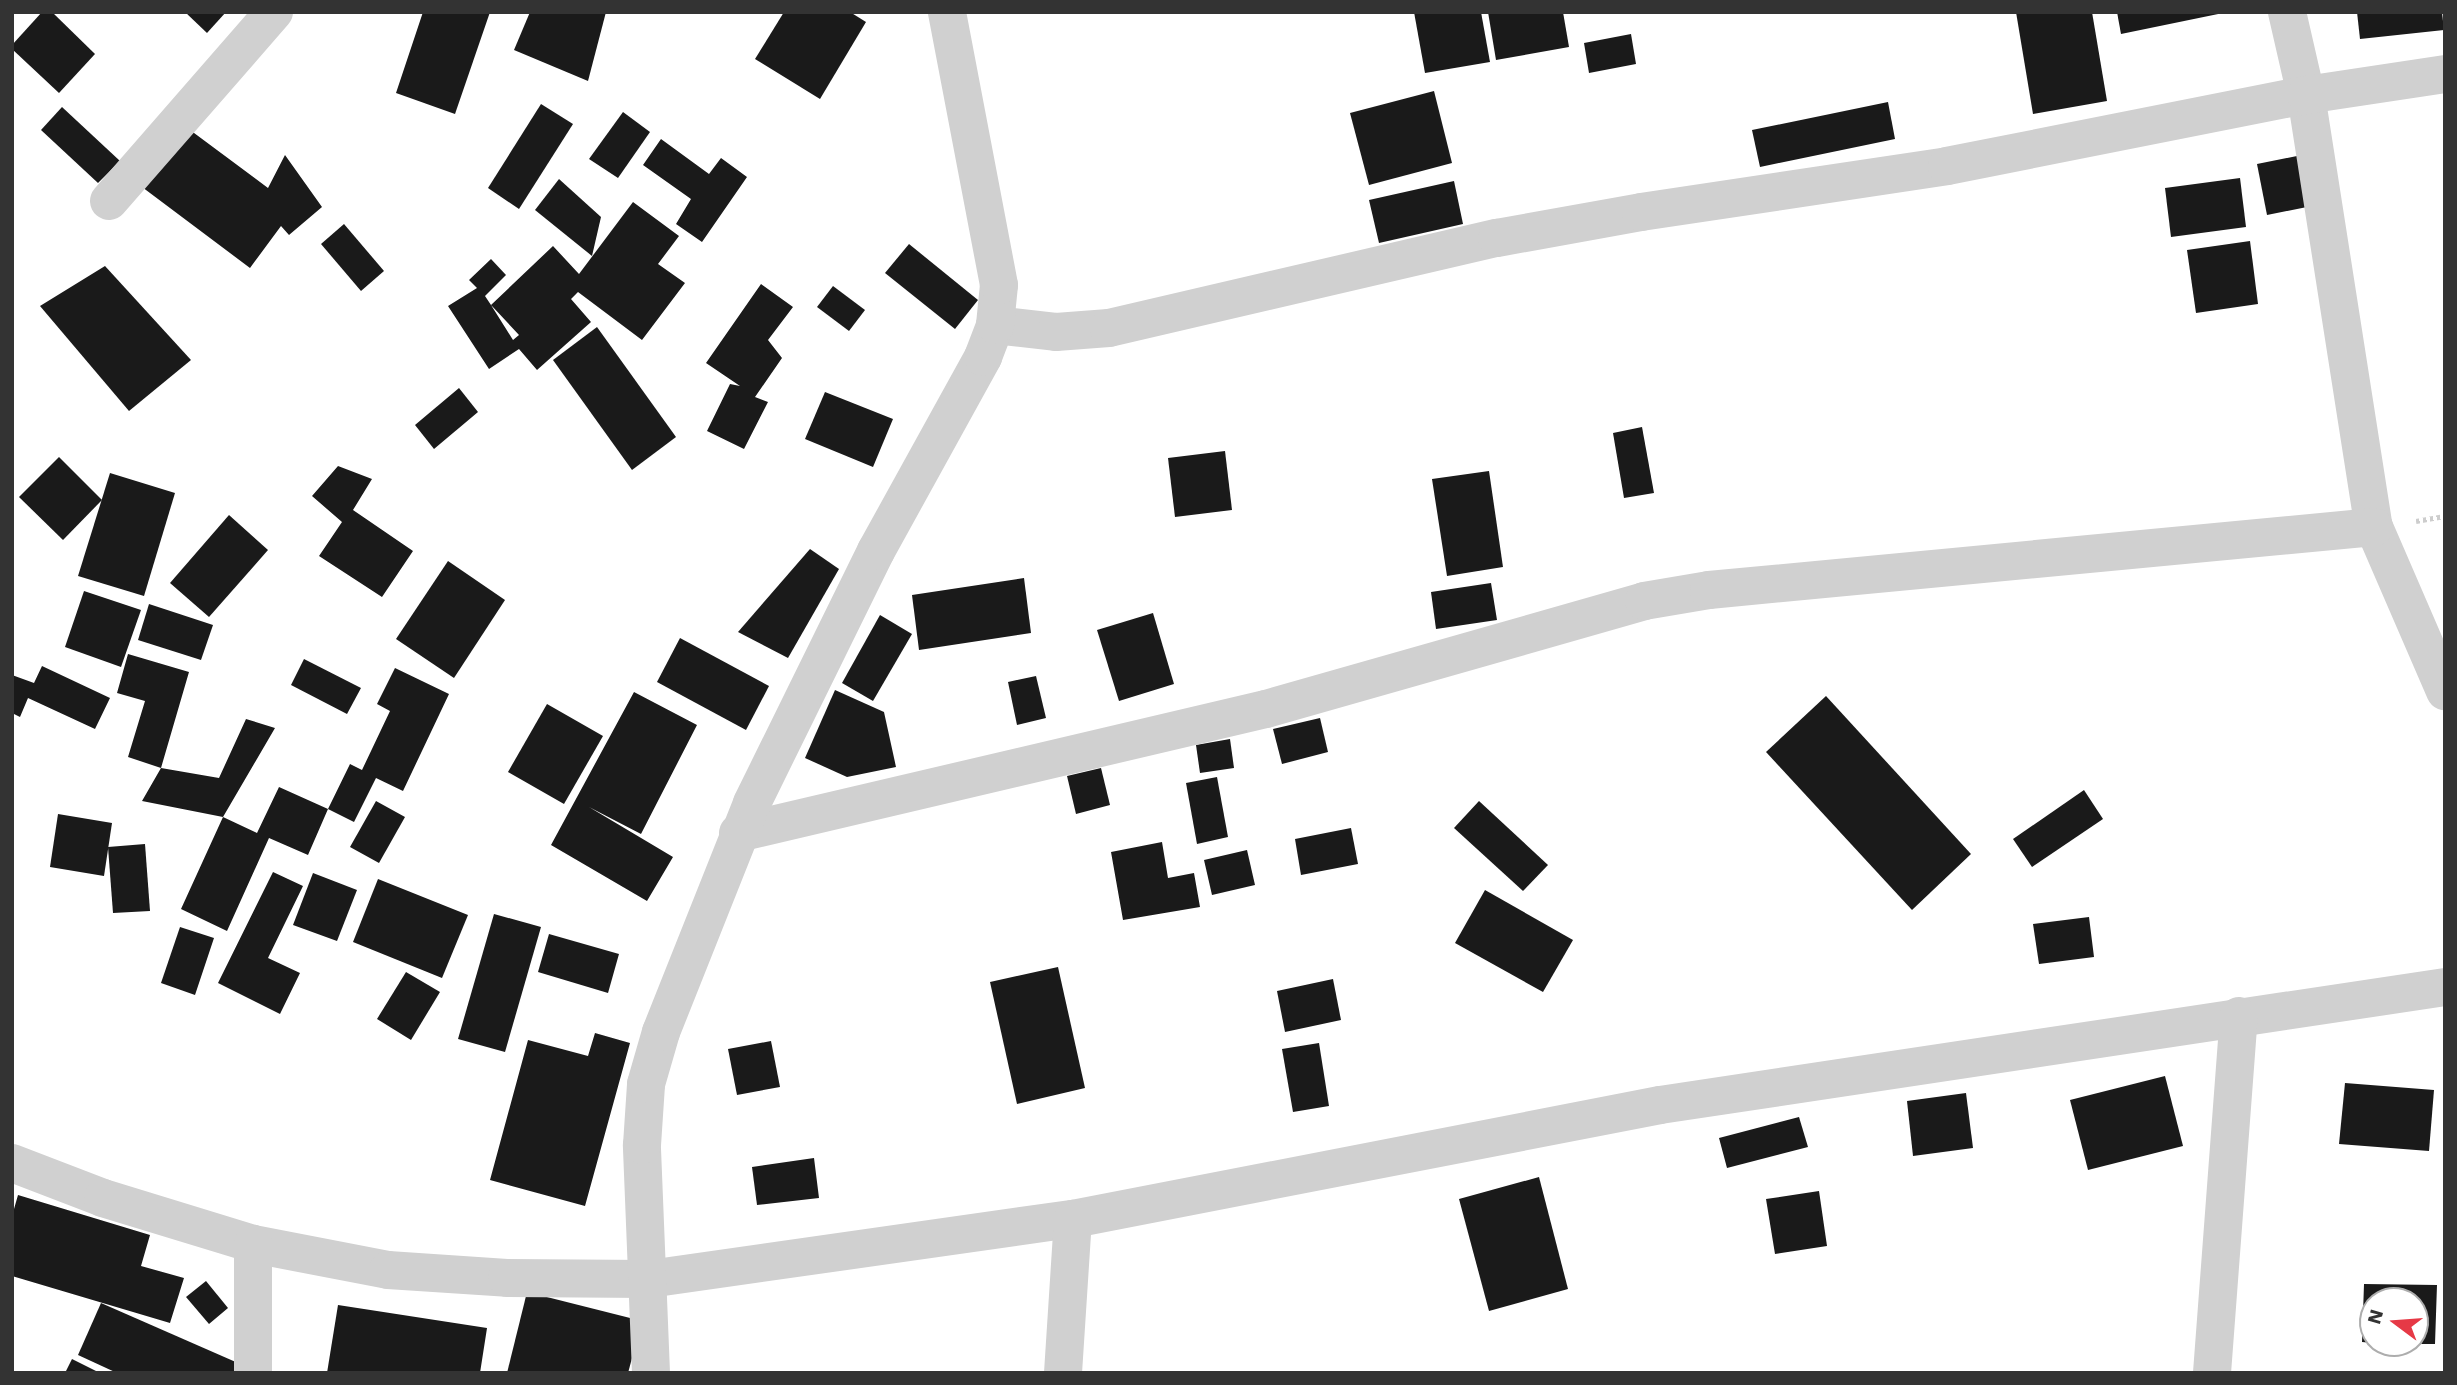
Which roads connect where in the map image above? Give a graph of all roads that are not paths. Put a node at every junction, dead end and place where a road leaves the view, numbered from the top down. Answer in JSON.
{"nodes":[{"id":1,"x":274,"y":12,"type":"edge"},
{"id":2,"x":947,"y":12,"type":"edge"},
{"id":3,"x":2287,"y":12,"type":"edge"},
{"id":4,"x":2445,"y":74,"type":"edge"},
{"id":5,"x":2306,"y":95,"type":"junction"},
{"id":6,"x":109,"y":201,"type":"dead end"},
{"id":7,"x":995,"y":325,"type":"junction"},
{"id":8,"x":2374,"y":527,"type":"junction"},
{"id":9,"x":2445,"y":691,"type":"edge"},
{"id":10,"x":737,"y":833,"type":"junction"},
{"id":11,"x":2445,"y":987,"type":"edge"},
{"id":12,"x":2239,"y":1016,"type":"junction"},
{"id":13,"x":12,"y":1163,"type":"edge"},
{"id":14,"x":1073,"y":1219,"type":"junction"},
{"id":15,"x":253,"y":1244,"type":"junction"},
{"id":16,"x":649,"y":1279,"type":"junction"},
{"id":17,"x":253,"y":1373,"type":"edge"},
{"id":18,"x":650,"y":1373,"type":"edge"},
{"id":19,"x":1063,"y":1373,"type":"edge"},
{"id":20,"x":2212,"y":1373,"type":"edge"}],
"edges":[{"from":1,"to":6,"type":"street"},
{"from":2,"to":7,"type":"street"},
{"from":3,"to":5,"type":"street"},
{"from":4,"to":5,"type":"street"},
{"from":5,"to":7,"type":"street"},
{"from":5,"to":8,"type":"street"},
{"from":7,"to":10,"type":"street"},
{"from":8,"to":9,"type":"street"},
{"from":8,"to":10,"type":"street"},
{"from":10,"to":16,"type":"street"},
{"from":11,"to":12,"type":"street"},
{"from":12,"to":14,"type":"street"},
{"from":12,"to":20,"type":"street"},
{"from":13,"to":15,"type":"street"},
{"from":14,"to":16,"type":"street"},
{"from":14,"to":19,"type":"street"},
{"from":15,"to":16,"type":"street"},
{"from":15,"to":17,"type":"street"},
{"from":16,"to":18,"type":"street"}]}
